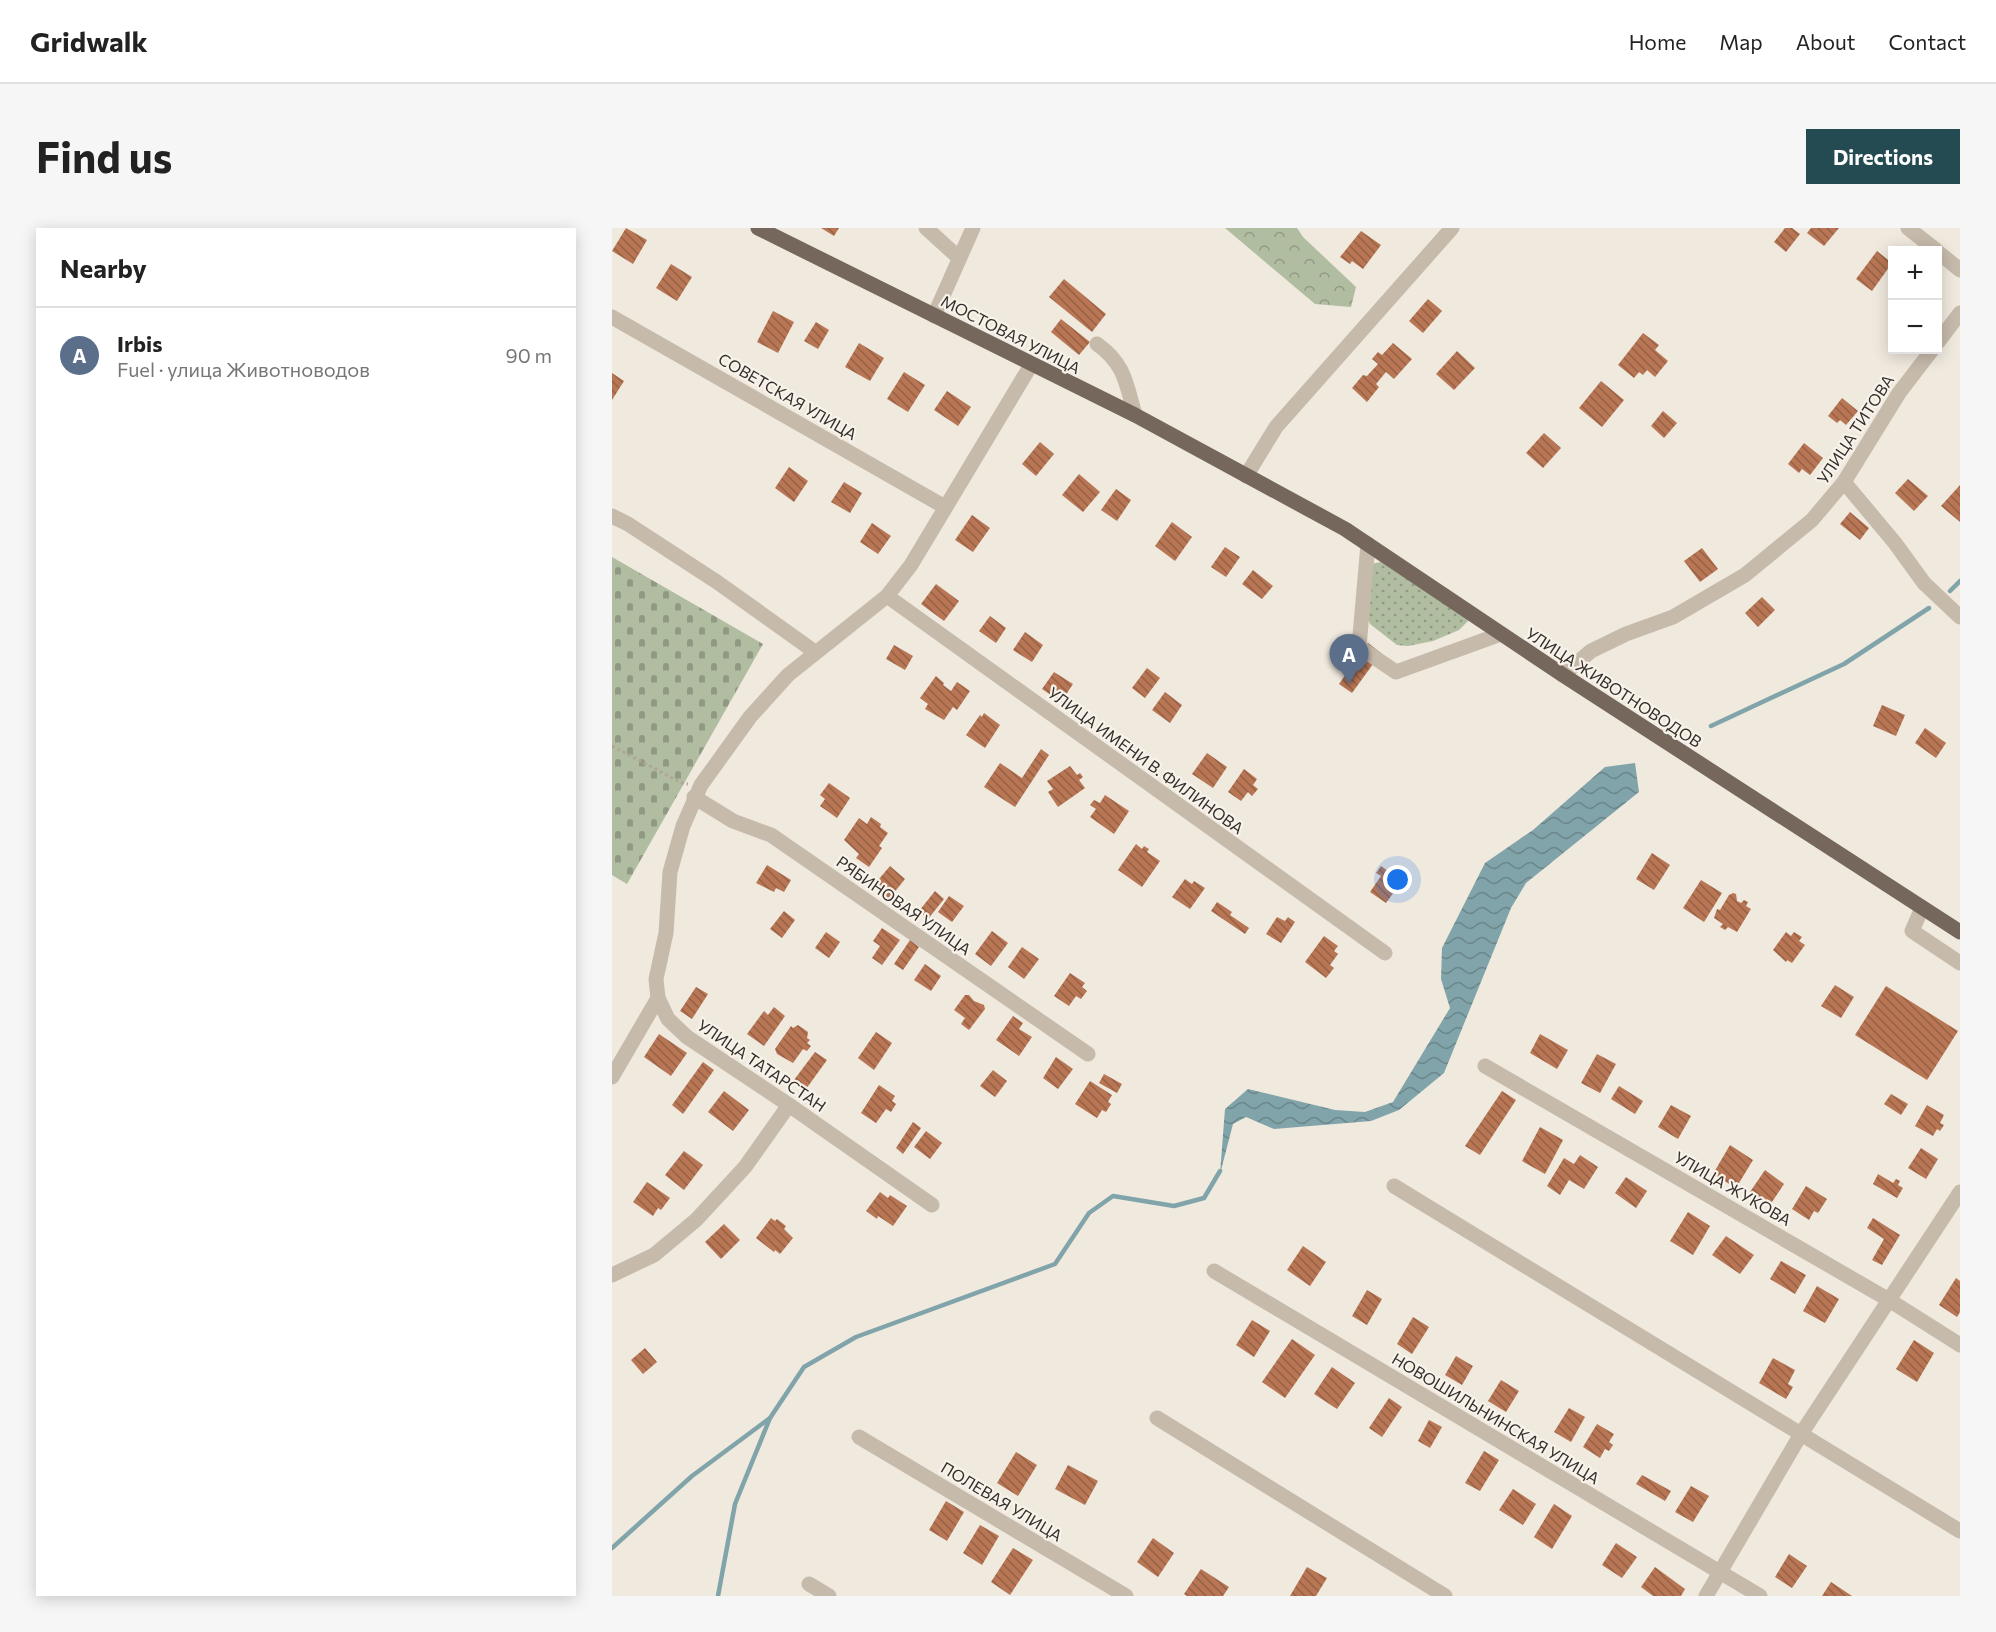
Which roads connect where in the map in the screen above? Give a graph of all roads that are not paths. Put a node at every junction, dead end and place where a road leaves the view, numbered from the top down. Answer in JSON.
{"nodes":[{"id":1,"x":758,"y":228,"type":"edge"},
{"id":2,"x":926,"y":228,"type":"edge"},
{"id":3,"x":973,"y":228,"type":"edge"},
{"id":4,"x":1452,"y":228,"type":"edge"},
{"id":5,"x":1908,"y":228,"type":"edge"},
{"id":6,"x":1931,"y":246,"type":"edge"},
{"id":7,"x":1942,"y":255,"type":"edge"},
{"id":8,"x":958,"y":257,"type":"junction"},
{"id":9,"x":1960,"y":270,"type":"edge"},
{"id":10,"x":1960,"y":313,"type":"edge"},
{"id":11,"x":934,"y":316,"type":"junction"},
{"id":12,"x":612,"y":317,"type":"edge"},
{"id":13,"x":1942,"y":337,"type":"edge"},
{"id":14,"x":1096,"y":344,"type":"dead end"},
{"id":15,"x":1929,"y":354,"type":"edge"},
{"id":16,"x":1030,"y":365,"type":"junction"},
{"id":17,"x":1135,"y":415,"type":"junction"},
{"id":18,"x":1246,"y":476,"type":"junction"},
{"id":19,"x":1845,"y":482,"type":"junction"},
{"id":20,"x":945,"y":507,"type":"junction"},
{"id":21,"x":612,"y":516,"type":"edge"},
{"id":22,"x":1368,"y":544,"type":"junction"},
{"id":23,"x":887,"y":596,"type":"junction"},
{"id":24,"x":1960,"y":617,"type":"edge"},
{"id":25,"x":1502,"y":634,"type":"junction"},
{"id":26,"x":815,"y":652,"type":"junction"},
{"id":27,"x":1563,"y":675,"type":"junction"},
{"id":28,"x":697,"y":791,"type":"junction"},
{"id":29,"x":1922,"y":908,"type":"junction"},
{"id":30,"x":1960,"y":932,"type":"edge"},
{"id":31,"x":1385,"y":953,"type":"dead end"},
{"id":32,"x":1960,"y":963,"type":"edge"},
{"id":33,"x":658,"y":998,"type":"junction"},
{"id":34,"x":1088,"y":1054,"type":"dead end"},
{"id":35,"x":1485,"y":1066,"type":"dead end"},
{"id":36,"x":612,"y":1077,"type":"edge"},
{"id":37,"x":789,"y":1105,"type":"junction"},
{"id":38,"x":1394,"y":1186,"type":"dead end"},
{"id":39,"x":1960,"y":1192,"type":"edge"},
{"id":40,"x":932,"y":1205,"type":"dead end"},
{"id":41,"x":1214,"y":1271,"type":"dead end"},
{"id":42,"x":612,"y":1275,"type":"edge"},
{"id":43,"x":1889,"y":1300,"type":"junction"},
{"id":44,"x":1960,"y":1345,"type":"edge"},
{"id":45,"x":1157,"y":1418,"type":"dead end"},
{"id":46,"x":1802,"y":1434,"type":"junction"},
{"id":47,"x":859,"y":1437,"type":"dead end"},
{"id":48,"x":1960,"y":1532,"type":"edge"},
{"id":49,"x":1722,"y":1573,"type":"junction"},
{"id":50,"x":809,"y":1584,"type":"dead end"},
{"id":51,"x":829,"y":1596,"type":"edge"},
{"id":52,"x":1126,"y":1596,"type":"edge"},
{"id":53,"x":1445,"y":1596,"type":"edge"},
{"id":54,"x":1706,"y":1596,"type":"edge"},
{"id":55,"x":1760,"y":1596,"type":"edge"}],
"edges":[{"from":1,"to":11,"type":"main road","name":"МОСТОВАЯ УЛИЦА"},
{"from":2,"to":8,"type":"street"},
{"from":3,"to":8,"type":"street"},
{"from":4,"to":18,"type":"street"},
{"from":5,"to":6,"type":"street"},
{"from":7,"to":9,"type":"street"},
{"from":8,"to":11,"type":"street"},
{"from":10,"to":13,"type":"street"},
{"from":11,"to":16,"type":"main road","name":"МОСТОВАЯ УЛИЦА"},
{"from":12,"to":20,"type":"street","name":"СОВЕТСКАЯ УЛИЦА"},
{"from":14,"to":17,"type":"street"},
{"from":15,"to":19,"type":"street","name":"УЛИЦА ТИТОВА"},
{"from":16,"to":17,"type":"main road","name":"МОСТОВАЯ УЛИЦА"},
{"from":16,"to":20,"type":"street"},
{"from":17,"to":18,"type":"main road","name":"МОСТОВАЯ УЛИЦА"},
{"from":18,"to":22,"type":"main road","name":"УЛИЦА ЖИВОТНОВОДОВ"},
{"from":19,"to":24,"type":"street"},
{"from":19,"to":27,"type":"street","name":"УЛИЦА ТИТОВА"},
{"from":20,"to":23,"type":"street"},
{"from":21,"to":26,"type":"street"},
{"from":22,"to":25,"type":"main road","name":"УЛИЦА ЖИВОТНОВОДОВ"},
{"from":22,"to":25,"type":"street"},
{"from":23,"to":26,"type":"street"},
{"from":23,"to":31,"type":"street","name":"УЛИЦА ИМЕНИ В. ФИЛИНОВА"},
{"from":25,"to":27,"type":"main road","name":"УЛИЦА ЖИВОТНОВОДОВ"},
{"from":26,"to":28,"type":"street"},
{"from":27,"to":29,"type":"main road","name":"УЛИЦА ЖИВОТНОВОДОВ"},
{"from":28,"to":33,"type":"street"},
{"from":28,"to":34,"type":"street","name":"РЯБИНОВАЯ УЛИЦА"},
{"from":29,"to":30,"type":"main road","name":"УЛИЦА ЖИВОТНОВОДОВ"},
{"from":29,"to":32,"type":"street"},
{"from":33,"to":36,"type":"street"},
{"from":33,"to":37,"type":"street","name":"УЛИЦА ТАТАРСТАН"},
{"from":35,"to":43,"type":"street","name":"УЛИЦА ЖУКОВА"},
{"from":37,"to":40,"type":"street","name":"УЛИЦА ТАТАРСТАН"},
{"from":37,"to":42,"type":"street"},
{"from":38,"to":46,"type":"street"},
{"from":39,"to":43,"type":"street"},
{"from":41,"to":49,"type":"street","name":"НОВОШИЛЬНИНСКАЯ УЛИЦА"},
{"from":43,"to":44,"type":"street","name":"УЛИЦА ЖУКОВА"},
{"from":43,"to":46,"type":"street"},
{"from":45,"to":53,"type":"street"},
{"from":46,"to":48,"type":"street"},
{"from":46,"to":49,"type":"street"},
{"from":47,"to":52,"type":"street","name":"ПОЛЕВАЯ УЛИЦА"},
{"from":49,"to":54,"type":"street"},
{"from":49,"to":55,"type":"street","name":"НОВОШИЛЬНИНСКАЯ УЛИЦА"},
{"from":50,"to":51,"type":"street"}]}
